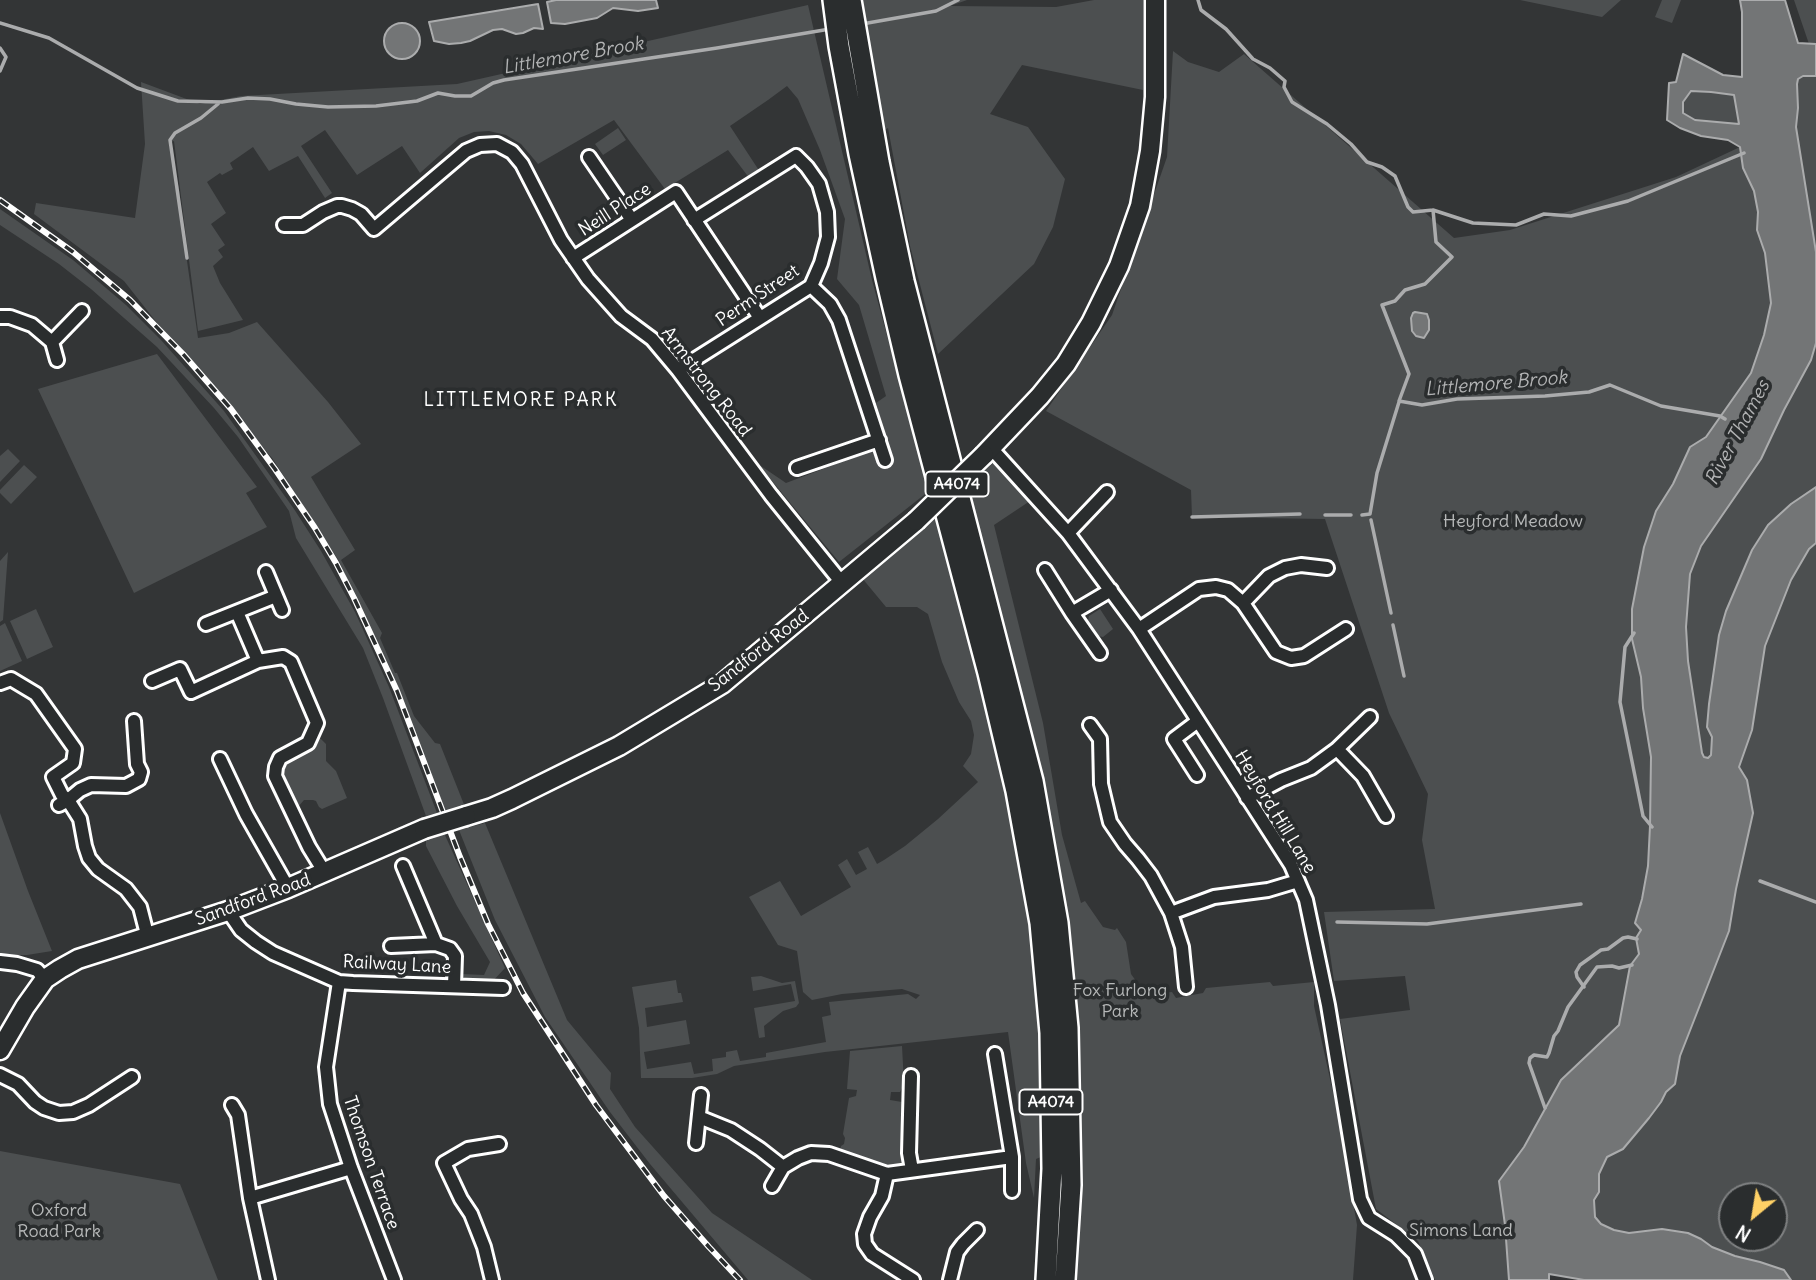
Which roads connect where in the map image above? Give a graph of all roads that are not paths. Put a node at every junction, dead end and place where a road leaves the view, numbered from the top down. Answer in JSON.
{"nodes":[{"id":1,"x":833,"y":0,"type":"edge"},
{"id":2,"x":851,"y":0,"type":"edge"},
{"id":3,"x":1156,"y":0,"type":"edge"},
{"id":4,"x":848,"y":45,"type":"junction"},
{"id":5,"x":589,"y":157,"type":"dead end"},
{"id":6,"x":632,"y":220,"type":"junction"},
{"id":7,"x":694,"y":220,"type":"junction"},
{"id":8,"x":284,"y":225,"type":"dead end"},
{"id":9,"x":573,"y":258,"type":"junction"},
{"id":10,"x":811,"y":286,"type":"junction"},
{"id":11,"x":82,"y":311,"type":"dead end"},
{"id":12,"x":0,"y":317,"type":"edge"},
{"id":13,"x":760,"y":318,"type":"junction"},
{"id":14,"x":52,"y":342,"type":"junction"},
{"id":15,"x":57,"y":360,"type":"dead end"},
{"id":16,"x":678,"y":370,"type":"junction"},
{"id":17,"x":879,"y":440,"type":"junction"},
{"id":18,"x":988,"y":452,"type":"junction"},
{"id":19,"x":885,"y":460,"type":"dead end"},
{"id":20,"x":797,"y":468,"type":"dead end"},
{"id":21,"x":1107,"y":492,"type":"dead end"},
{"id":22,"x":1068,"y":533,"type":"junction"},
{"id":23,"x":1327,"y":568,"type":"dead end"},
{"id":24,"x":1045,"y":570,"type":"dead end"},
{"id":25,"x":266,"y":572,"type":"dead end"},
{"id":26,"x":842,"y":583,"type":"junction"},
{"id":27,"x":1111,"y":590,"type":"junction"},
{"id":28,"x":276,"y":596,"type":"junction"},
{"id":29,"x":1243,"y":603,"type":"junction"},
{"id":30,"x":282,"y":610,"type":"dead end"},
{"id":31,"x":237,"y":612,"type":"junction"},
{"id":32,"x":1072,"y":613,"type":"junction"},
{"id":33,"x":206,"y":624,"type":"dead end"},
{"id":34,"x":1139,"y":629,"type":"junction"},
{"id":35,"x":1346,"y":629,"type":"dead end"},
{"id":36,"x":1100,"y":653,"type":"dead end"},
{"id":37,"x":258,"y":661,"type":"junction"},
{"id":38,"x":152,"y":681,"type":"dead end"},
{"id":39,"x":0,"y":683,"type":"edge"},
{"id":40,"x":1370,"y":718,"type":"dead end"},
{"id":41,"x":134,"y":721,"type":"dead end"},
{"id":42,"x":1198,"y":721,"type":"junction"},
{"id":43,"x":317,"y":723,"type":"junction"},
{"id":44,"x":1090,"y":725,"type":"dead end"},
{"id":45,"x":323,"y":738,"type":"dead end"},
{"id":46,"x":1337,"y":749,"type":"junction"},
{"id":47,"x":220,"y":759,"type":"dead end"},
{"id":48,"x":1197,"y":775,"type":"dead end"},
{"id":49,"x":1247,"y":798,"type":"junction"},
{"id":50,"x":64,"y":803,"type":"junction"},
{"id":51,"x":1386,"y":816,"type":"dead end"},
{"id":52,"x":403,"y":866,"type":"dead end"},
{"id":53,"x":325,"y":873,"type":"junction"},
{"id":54,"x":1298,"y":881,"type":"junction"},
{"id":55,"x":288,"y":888,"type":"junction"},
{"id":56,"x":228,"y":911,"type":"junction"},
{"id":57,"x":1171,"y":913,"type":"junction"},
{"id":58,"x":148,"y":938,"type":"junction"},
{"id":59,"x":436,"y":944,"type":"junction"},
{"id":60,"x":391,"y":946,"type":"dead end"},
{"id":61,"x":0,"y":962,"type":"edge"},
{"id":62,"x":45,"y":979,"type":"junction"},
{"id":63,"x":339,"y":982,"type":"junction"},
{"id":64,"x":454,"y":986,"type":"junction"},
{"id":65,"x":1186,"y":987,"type":"dead end"},
{"id":66,"x":503,"y":988,"type":"dead end"},
{"id":67,"x":0,"y":1050,"type":"edge"},
{"id":68,"x":995,"y":1054,"type":"dead end"},
{"id":69,"x":0,"y":1075,"type":"edge"},
{"id":70,"x":911,"y":1076,"type":"dead end"},
{"id":71,"x":132,"y":1077,"type":"dead end"},
{"id":72,"x":702,"y":1095,"type":"dead end"},
{"id":73,"x":232,"y":1105,"type":"dead end"},
{"id":74,"x":699,"y":1117,"type":"junction"},
{"id":75,"x":696,"y":1143,"type":"dead end"},
{"id":76,"x":499,"y":1144,"type":"dead end"},
{"id":77,"x":1012,"y":1157,"type":"junction"},
{"id":78,"x":783,"y":1167,"type":"junction"},
{"id":79,"x":351,"y":1168,"type":"junction"},
{"id":80,"x":912,"y":1170,"type":"junction"},
{"id":81,"x":887,"y":1174,"type":"junction"},
{"id":82,"x":1071,"y":1185,"type":"junction"},
{"id":83,"x":772,"y":1186,"type":"dead end"},
{"id":84,"x":1012,"y":1191,"type":"dead end"},
{"id":85,"x":250,"y":1198,"type":"junction"},
{"id":86,"x":977,"y":1230,"type":"dead end"},
{"id":87,"x":268,"y":1280,"type":"edge"},
{"id":88,"x":394,"y":1280,"type":"edge"},
{"id":89,"x":492,"y":1280,"type":"edge"},
{"id":90,"x":913,"y":1280,"type":"edge"},
{"id":91,"x":950,"y":1280,"type":"edge"},
{"id":92,"x":1046,"y":1280,"type":"edge"},
{"id":93,"x":1056,"y":1280,"type":"edge"},
{"id":94,"x":1065,"y":1280,"type":"edge"},
{"id":95,"x":1425,"y":1280,"type":"edge"}],
"edges":[{"from":1,"to":4,"type":"main road","number":"A4074"},
{"from":2,"to":4,"type":"main road","number":"A4074"},
{"from":3,"to":18,"type":"street","name":"Sandford Road"},
{"from":4,"to":82,"type":"main road","number":"A4074"},
{"from":4,"to":92,"type":"main road","number":"A4074"},
{"from":5,"to":6,"type":"street"},
{"from":6,"to":7,"type":"street","name":"Neill Place"},
{"from":6,"to":9,"type":"street","name":"Neill Place"},
{"from":7,"to":10,"type":"street","name":"Perm Street"},
{"from":7,"to":13,"type":"street"},
{"from":8,"to":9,"type":"street","name":"Armstrong Road"},
{"from":9,"to":16,"type":"street","name":"Armstrong Road"},
{"from":10,"to":13,"type":"street","name":"Perm Street"},
{"from":10,"to":17,"type":"street"},
{"from":11,"to":14,"type":"street"},
{"from":12,"to":14,"type":"street"},
{"from":13,"to":16,"type":"street","name":"Perm Street"},
{"from":14,"to":15,"type":"street"},
{"from":16,"to":26,"type":"street","name":"Armstrong Road"},
{"from":17,"to":19,"type":"street"},
{"from":17,"to":20,"type":"street"},
{"from":18,"to":22,"type":"street","name":"Heyford Hill Lane"},
{"from":18,"to":26,"type":"street","name":"Sandford Road","bridge":true},
{"from":21,"to":22,"type":"street"},
{"from":22,"to":27,"type":"street","name":"Heyford Hill Lane"},
{"from":23,"to":29,"type":"street"},
{"from":24,"to":32,"type":"street"},
{"from":25,"to":28,"type":"street"},
{"from":26,"to":53,"type":"street","name":"Sandford Road","bridge":true},
{"from":27,"to":32,"type":"street"},
{"from":27,"to":34,"type":"street","name":"Heyford Hill Lane"},
{"from":28,"to":30,"type":"street"},
{"from":28,"to":31,"type":"street"},
{"from":29,"to":34,"type":"street"},
{"from":29,"to":35,"type":"street"},
{"from":31,"to":33,"type":"street"},
{"from":31,"to":37,"type":"street"},
{"from":32,"to":36,"type":"street"},
{"from":34,"to":42,"type":"street","name":"Heyford Hill Lane"},
{"from":37,"to":38,"type":"street"},
{"from":37,"to":43,"type":"street"},
{"from":39,"to":50,"type":"street"},
{"from":40,"to":46,"type":"street"},
{"from":41,"to":50,"type":"street"},
{"from":42,"to":48,"type":"street"},
{"from":42,"to":49,"type":"street","name":"Heyford Hill Lane"},
{"from":43,"to":45,"type":"street"},
{"from":43,"to":53,"type":"street"},
{"from":44,"to":57,"type":"street"},
{"from":46,"to":49,"type":"street"},
{"from":46,"to":51,"type":"street"},
{"from":47,"to":55,"type":"street"},
{"from":49,"to":54,"type":"street","name":"Heyford Hill Lane"},
{"from":50,"to":58,"type":"street"},
{"from":52,"to":59,"type":"street"},
{"from":53,"to":55,"type":"street","name":"Sandford Road"},
{"from":54,"to":57,"type":"street"},
{"from":54,"to":95,"type":"street","name":"Heyford Hill Lane"},
{"from":55,"to":56,"type":"street","name":"Sandford Road"},
{"from":56,"to":58,"type":"street","name":"Sandford Road"},
{"from":56,"to":63,"type":"street","name":"Railway Lane"},
{"from":57,"to":65,"type":"street"},
{"from":58,"to":62,"type":"street","name":"Sandford Road"},
{"from":59,"to":60,"type":"street"},
{"from":59,"to":64,"type":"street"},
{"from":61,"to":62,"type":"street"},
{"from":62,"to":67,"type":"street"},
{"from":63,"to":64,"type":"street","name":"Railway Lane"},
{"from":63,"to":79,"type":"street","name":"Thomson Terrace"},
{"from":64,"to":66,"type":"street","name":"Railway Lane"},
{"from":68,"to":77,"type":"street"},
{"from":69,"to":71,"type":"street"},
{"from":70,"to":80,"type":"street"},
{"from":72,"to":74,"type":"street"},
{"from":73,"to":85,"type":"street"},
{"from":74,"to":75,"type":"street"},
{"from":74,"to":78,"type":"street"},
{"from":76,"to":89,"type":"street"},
{"from":77,"to":80,"type":"street"},
{"from":77,"to":84,"type":"street"},
{"from":78,"to":81,"type":"street"},
{"from":78,"to":83,"type":"street"},
{"from":79,"to":85,"type":"street"},
{"from":79,"to":88,"type":"street","name":"Thomson Terrace"},
{"from":80,"to":81,"type":"street"},
{"from":81,"to":90,"type":"street"},
{"from":82,"to":93,"type":"street"},
{"from":82,"to":94,"type":"main road","number":"A4074"},
{"from":85,"to":87,"type":"street"},
{"from":86,"to":91,"type":"street"}]}
